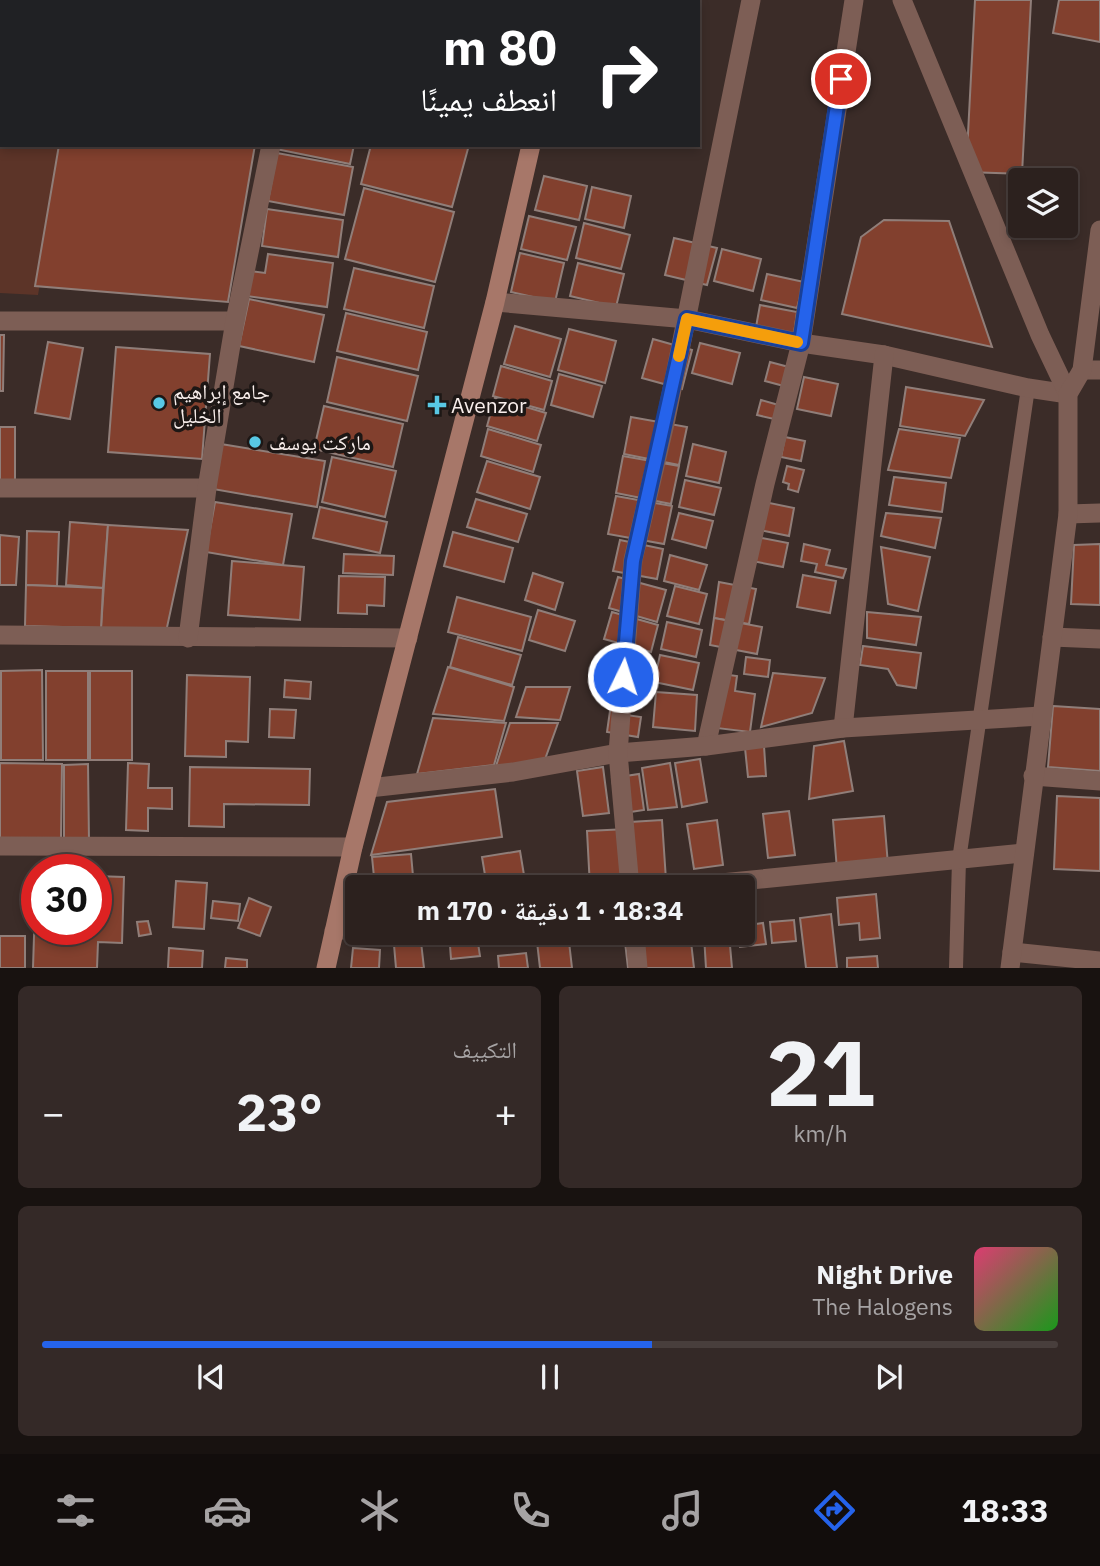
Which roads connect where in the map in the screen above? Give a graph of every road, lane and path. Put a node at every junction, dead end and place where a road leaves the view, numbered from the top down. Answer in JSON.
{"nodes":[{"id":1,"x":751,"y":0,"type":"edge"},
{"id":2,"x":853,"y":0,"type":"edge"},
{"id":3,"x":902,"y":0,"type":"edge"},
{"id":4,"x":271,"y":147,"type":"edge"},
{"id":5,"x":531,"y":147,"type":"edge"},
{"id":6,"x":1100,"y":230,"type":"edge"},
{"id":7,"x":495,"y":302,"type":"junction"},
{"id":8,"x":687,"y":319,"type":"junction"},
{"id":9,"x":0,"y":321,"type":"edge"},
{"id":10,"x":235,"y":321,"type":"junction"},
{"id":11,"x":801,"y":343,"type":"junction"},
{"id":12,"x":884,"y":355,"type":"junction"},
{"id":13,"x":1091,"y":370,"type":"edge"},
{"id":14,"x":1028,"y":388,"type":"junction"},
{"id":15,"x":1068,"y":394,"type":"junction"},
{"id":16,"x":0,"y":488,"type":"edge"},
{"id":17,"x":207,"y":488,"type":"junction"},
{"id":18,"x":1068,"y":513,"type":"junction"},
{"id":19,"x":1100,"y":513,"type":"edge"},
{"id":20,"x":0,"y":635,"type":"edge"},
{"id":21,"x":1052,"y":637,"type":"junction"},
{"id":22,"x":188,"y":638,"type":"junction"},
{"id":23,"x":408,"y":638,"type":"junction"},
{"id":24,"x":1100,"y":639,"type":"edge"},
{"id":25,"x":1041,"y":716,"type":"junction"},
{"id":26,"x":981,"y":720,"type":"junction"},
{"id":27,"x":842,"y":728,"type":"junction"},
{"id":28,"x":706,"y":746,"type":"junction"},
{"id":29,"x":618,"y":753,"type":"junction"},
{"id":30,"x":1033,"y":776,"type":"junction"},
{"id":31,"x":1100,"y":781,"type":"edge"},
{"id":32,"x":369,"y":788,"type":"junction"},
{"id":33,"x":0,"y":846,"type":"edge"},
{"id":34,"x":353,"y":847,"type":"junction"},
{"id":35,"x":1023,"y":853,"type":"junction"},
{"id":36,"x":959,"y":860,"type":"junction"},
{"id":37,"x":629,"y":875,"type":"edge"},
{"id":38,"x":755,"y":880,"type":"edge"},
{"id":39,"x":345,"y":930,"type":"edge"},
{"id":40,"x":334,"y":932,"type":"junction"},
{"id":41,"x":636,"y":945,"type":"edge"},
{"id":42,"x":1011,"y":960,"type":"edge"},
{"id":43,"x":1100,"y":961,"type":"edge"},
{"id":44,"x":326,"y":968,"type":"edge"},
{"id":45,"x":638,"y":968,"type":"edge"},
{"id":46,"x":956,"y":968,"type":"edge"}],
"edges":[{"from":1,"to":8,"type":"street"},
{"from":2,"to":11,"type":"street"},
{"from":3,"to":15,"type":"street"},
{"from":4,"to":10,"type":"street"},
{"from":5,"to":7,"type":"main road"},
{"from":6,"to":13,"type":"street"},
{"from":7,"to":8,"type":"street"},
{"from":7,"to":23,"type":"main road"},
{"from":8,"to":11,"type":"street"},
{"from":8,"to":29,"type":"street"},
{"from":9,"to":10,"type":"street"},
{"from":10,"to":17,"type":"street"},
{"from":11,"to":12,"type":"street"},
{"from":11,"to":28,"type":"street"},
{"from":12,"to":14,"type":"street"},
{"from":12,"to":27,"type":"street"},
{"from":13,"to":15,"type":"street"},
{"from":14,"to":15,"type":"street"},
{"from":14,"to":26,"type":"lane"},
{"from":15,"to":18,"type":"street"},
{"from":16,"to":17,"type":"street"},
{"from":17,"to":22,"type":"street"},
{"from":18,"to":19,"type":"street"},
{"from":18,"to":21,"type":"street"},
{"from":20,"to":22,"type":"street"},
{"from":21,"to":24,"type":"street"},
{"from":21,"to":25,"type":"street"},
{"from":22,"to":23,"type":"street"},
{"from":23,"to":32,"type":"main road"},
{"from":25,"to":26,"type":"street"},
{"from":25,"to":30,"type":"street"},
{"from":26,"to":27,"type":"street"},
{"from":26,"to":36,"type":"lane"},
{"from":27,"to":28,"type":"street"},
{"from":28,"to":29,"type":"street"},
{"from":29,"to":32,"type":"street"},
{"from":29,"to":37,"type":"street"},
{"from":30,"to":31,"type":"street"},
{"from":30,"to":35,"type":"street"},
{"from":32,"to":34,"type":"main road"},
{"from":33,"to":34,"type":"street"},
{"from":34,"to":40,"type":"main road"},
{"from":35,"to":36,"type":"street"},
{"from":35,"to":42,"type":"street"},
{"from":36,"to":38,"type":"street"},
{"from":36,"to":46,"type":"lane"},
{"from":39,"to":40,"type":"street"},
{"from":40,"to":44,"type":"main road"},
{"from":41,"to":45,"type":"street"},
{"from":42,"to":43,"type":"street"}]}
